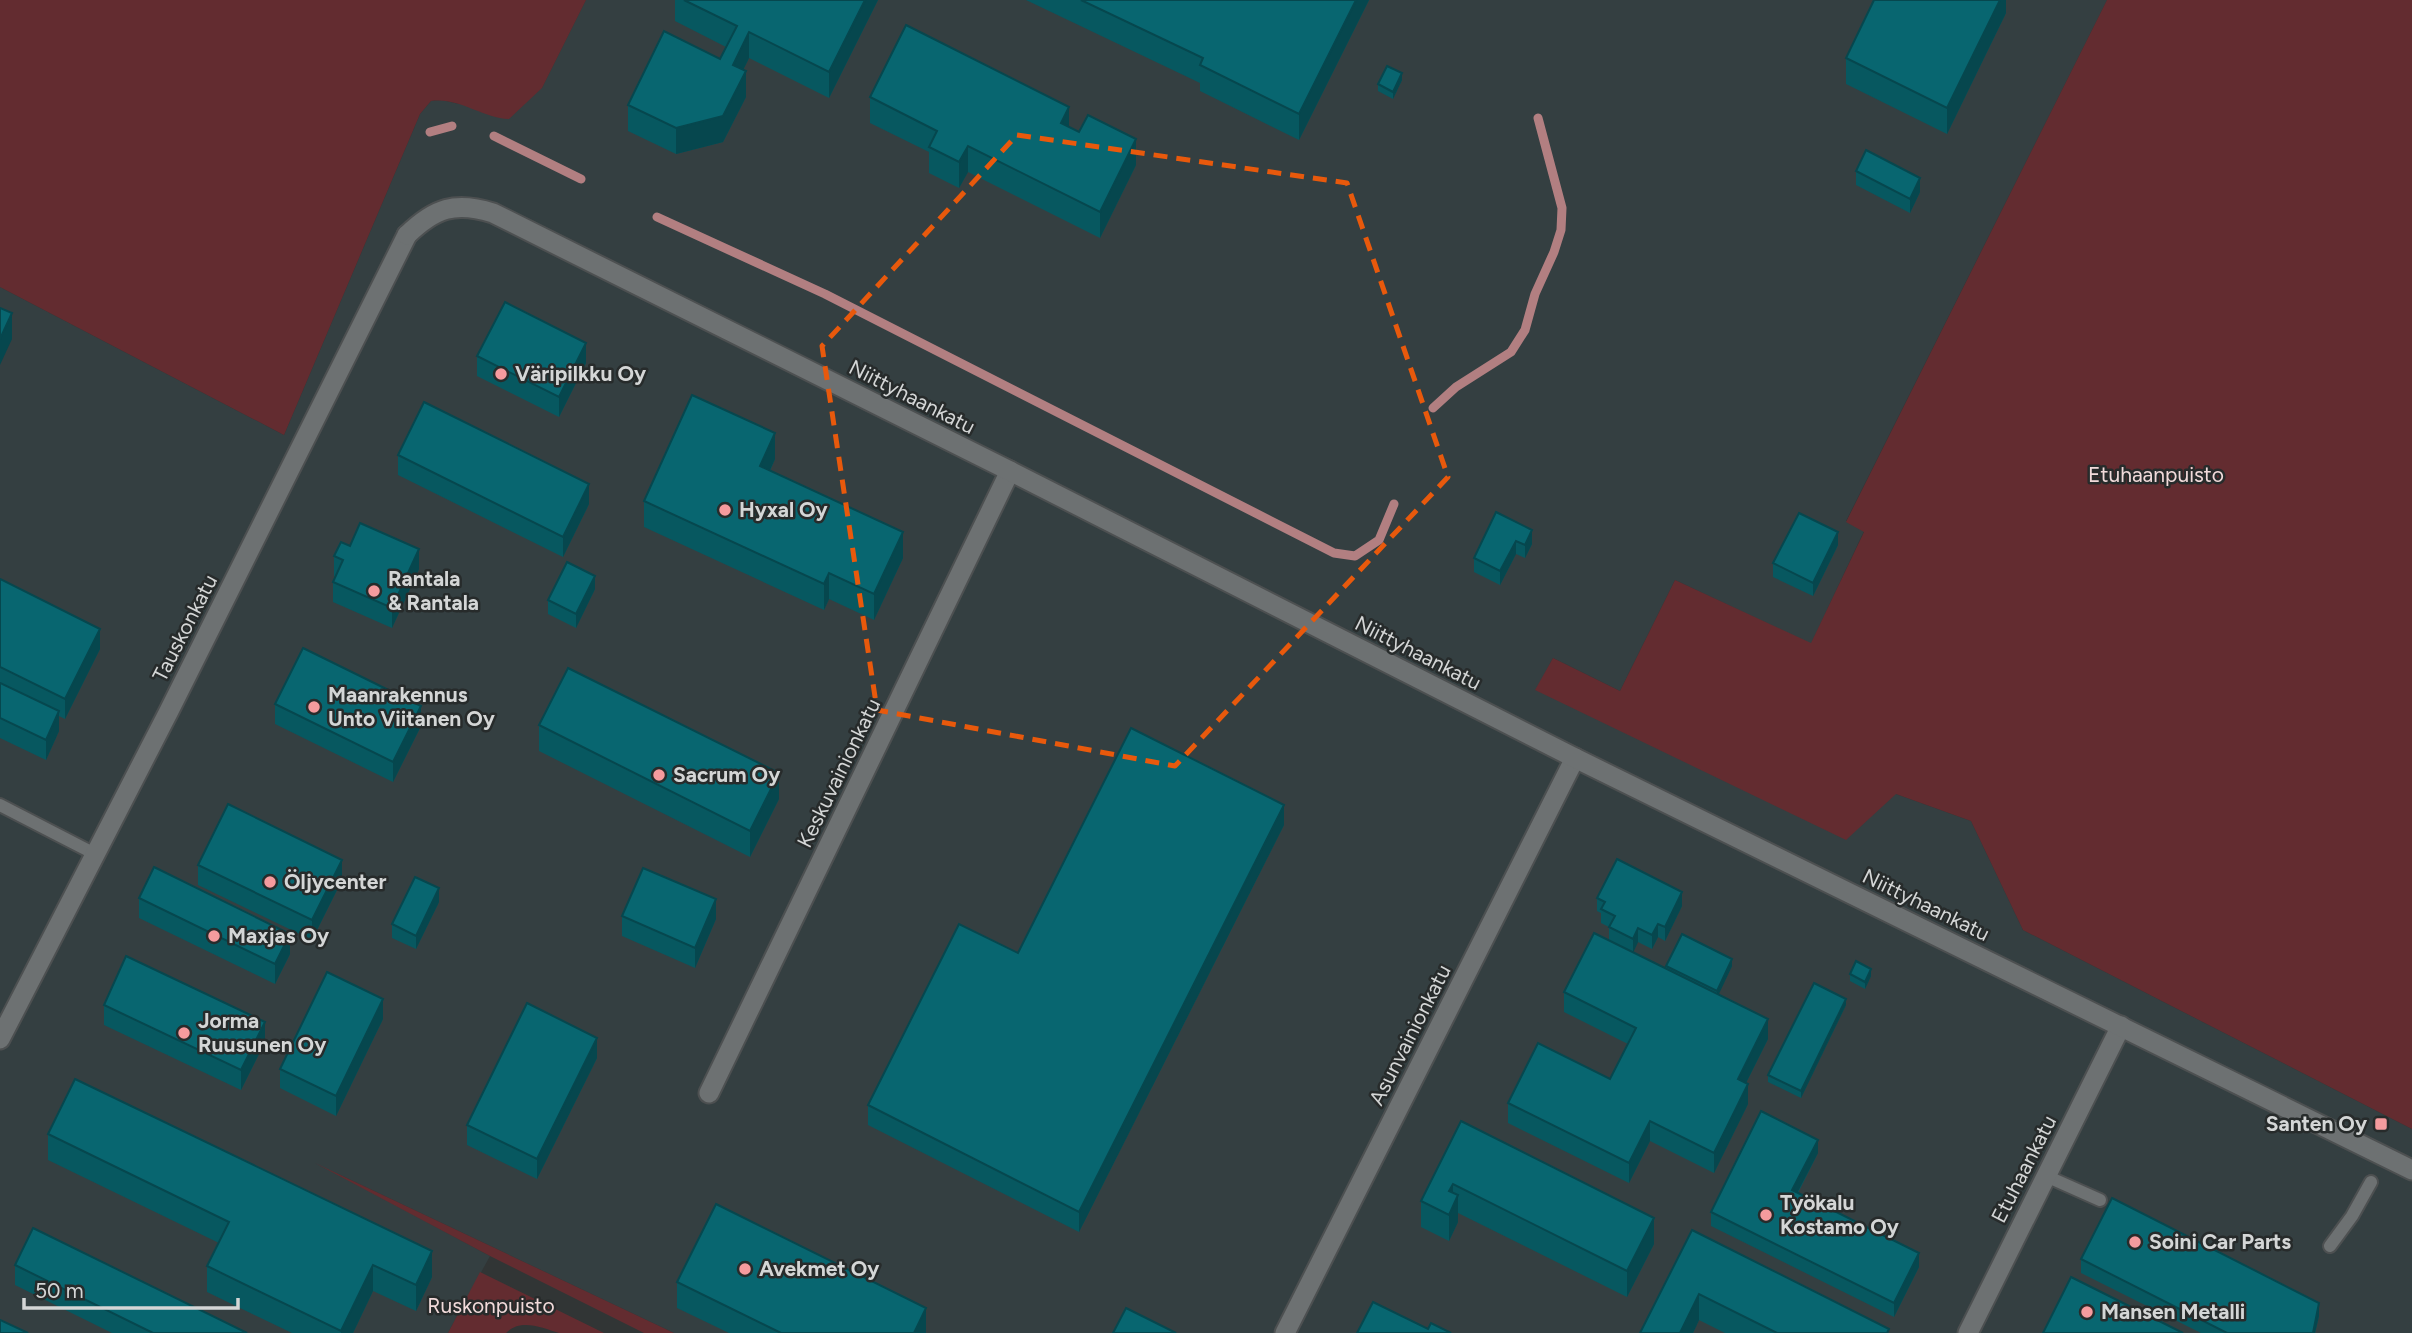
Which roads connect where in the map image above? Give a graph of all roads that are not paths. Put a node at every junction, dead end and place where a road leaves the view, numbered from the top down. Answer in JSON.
{"nodes":[{"id":1,"x":407,"y":235,"type":"joint"},
{"id":2,"x":1010,"y":471,"type":"junction"},
{"id":3,"x":1575,"y":758,"type":"junction"},
{"id":4,"x":0,"y":805,"type":"edge"},
{"id":5,"x":95,"y":854,"type":"junction"},
{"id":6,"x":2121,"y":1026,"type":"junction"},
{"id":7,"x":0,"y":1039,"type":"edge"},
{"id":8,"x":709,"y":1093,"type":"dead end"},
{"id":9,"x":2412,"y":1170,"type":"edge"},
{"id":10,"x":2046,"y":1176,"type":"junction"},
{"id":11,"x":2371,"y":1182,"type":"dead end"},
{"id":12,"x":2100,"y":1200,"type":"dead end"},
{"id":13,"x":2330,"y":1246,"type":"dead end"},
{"id":14,"x":1285,"y":1333,"type":"edge"},
{"id":15,"x":1968,"y":1333,"type":"edge"}],
"edges":[{"from":1,"to":2,"type":"street","name":"Niittyhaankatu"},
{"from":1,"to":5,"type":"street","name":"Tauskonkatu"},
{"from":2,"to":3,"type":"street","name":"Niittyhaankatu"},
{"from":2,"to":8,"type":"street","name":"Keskuvainionkatu"},
{"from":3,"to":6,"type":"street","name":"Niittyhaankatu"},
{"from":3,"to":14,"type":"street","name":"Asunvainionkatu"},
{"from":4,"to":5,"type":"lane"},
{"from":5,"to":7,"type":"street","name":"Tauskonkatu"},
{"from":6,"to":9,"type":"street","name":"Niittyhaankatu"},
{"from":6,"to":10,"type":"street","name":"Etuhaankatu"},
{"from":10,"to":12,"type":"lane"},
{"from":10,"to":15,"type":"street","name":"Etuhaankatu"},
{"from":11,"to":13,"type":"lane"}]}
